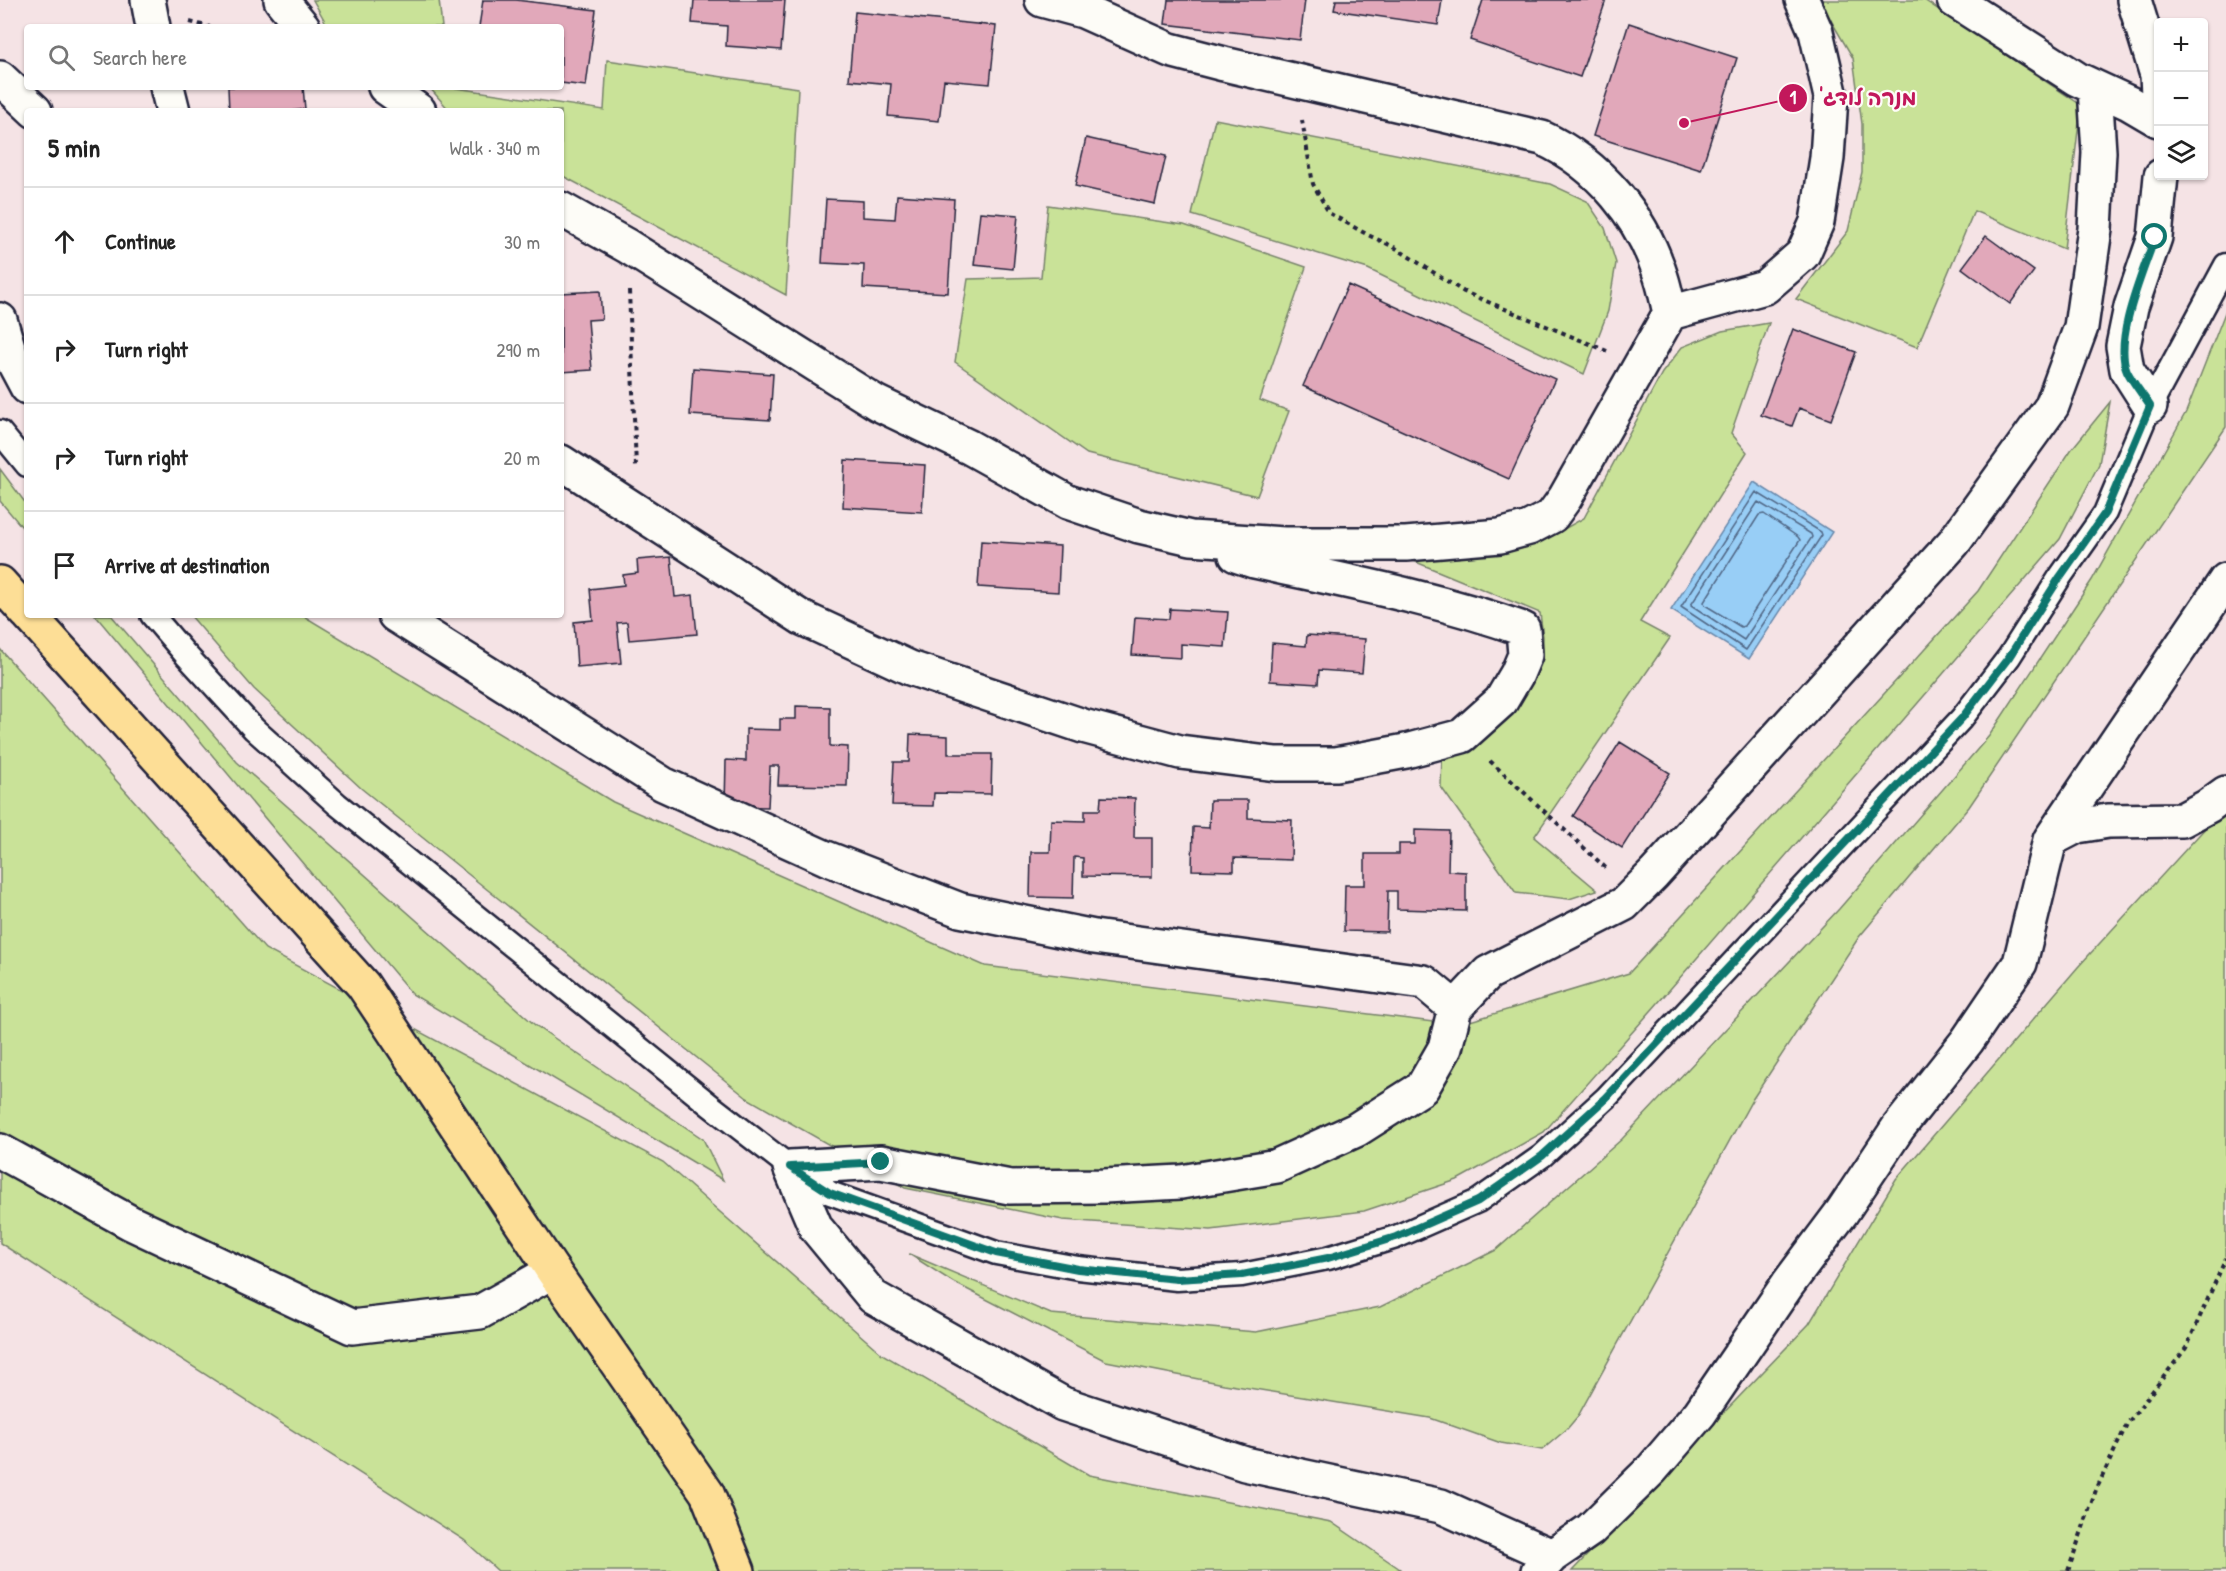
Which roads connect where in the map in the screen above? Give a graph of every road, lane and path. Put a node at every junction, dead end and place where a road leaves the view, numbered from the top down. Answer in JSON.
{"nodes":[{"id":1,"x":148,"y":0,"type":"edge"},
{"id":2,"x":281,"y":0,"type":"edge"},
{"id":3,"x":1042,"y":0,"type":"edge"},
{"id":4,"x":1802,"y":0,"type":"edge"},
{"id":5,"x":1953,"y":0,"type":"edge"},
{"id":6,"x":2134,"y":0,"type":"edge"},
{"id":7,"x":152,"y":24,"type":"edge"},
{"id":8,"x":301,"y":24,"type":"edge"},
{"id":9,"x":2156,"y":72,"type":"edge"},
{"id":10,"x":0,"y":78,"type":"edge"},
{"id":11,"x":1295,"y":81,"type":"junction"},
{"id":12,"x":2095,"y":88,"type":"junction"},
{"id":13,"x":168,"y":90,"type":"edge"},
{"id":14,"x":390,"y":90,"type":"edge"},
{"id":15,"x":32,"y":108,"type":"edge"},
{"id":16,"x":172,"y":108,"type":"edge"},
{"id":17,"x":415,"y":108,"type":"edge"},
{"id":18,"x":2154,"y":118,"type":"edge"},
{"id":19,"x":2161,"y":180,"type":"edge"},
{"id":20,"x":564,"y":212,"type":"edge"},
{"id":21,"x":627,"y":246,"type":"junction"},
{"id":22,"x":2226,"y":265,"type":"edge"},
{"id":23,"x":1670,"y":313,"type":"junction"},
{"id":24,"x":0,"y":320,"type":"edge"},
{"id":25,"x":1642,"y":366,"type":"junction"},
{"id":26,"x":24,"y":381,"type":"edge"},
{"id":27,"x":2150,"y":406,"type":"junction"},
{"id":28,"x":0,"y":432,"type":"edge"},
{"id":29,"x":24,"y":461,"type":"edge"},
{"id":30,"x":564,"y":464,"type":"edge"},
{"id":31,"x":638,"y":512,"type":"junction"},
{"id":32,"x":1191,"y":538,"type":"junction"},
{"id":33,"x":2226,"y":580,"type":"edge"},
{"id":34,"x":0,"y":583,"type":"edge"},
{"id":35,"x":24,"y":610,"type":"edge"},
{"id":36,"x":32,"y":618,"type":"edge"},
{"id":37,"x":155,"y":618,"type":"edge"},
{"id":38,"x":400,"y":618,"type":"edge"},
{"id":39,"x":1462,"y":736,"type":"junction"},
{"id":40,"x":2226,"y":793,"type":"edge"},
{"id":41,"x":2050,"y":840,"type":"junction"},
{"id":42,"x":1634,"y":894,"type":"junction"},
{"id":43,"x":1455,"y":1008,"type":"junction"},
{"id":44,"x":0,"y":1151,"type":"edge"},
{"id":45,"x":790,"y":1167,"type":"junction"},
{"id":46,"x":2226,"y":1258,"type":"edge"},
{"id":47,"x":553,"y":1271,"type":"junction"},
{"id":48,"x":1545,"y":1563,"type":"edge"},
{"id":49,"x":738,"y":1571,"type":"edge"},
{"id":50,"x":2068,"y":1571,"type":"edge"}],
"edges":[{"from":1,"to":7,"type":"street"},
{"from":2,"to":8,"type":"street"},
{"from":3,"to":11,"type":"street"},
{"from":4,"to":23,"type":"street"},
{"from":5,"to":12,"type":"street"},
{"from":6,"to":9,"type":"street"},
{"from":10,"to":15,"type":"street"},
{"from":11,"to":23,"type":"street"},
{"from":11,"to":25,"type":"path"},
{"from":12,"to":18,"type":"street"},
{"from":12,"to":42,"type":"street"},
{"from":13,"to":16,"type":"street"},
{"from":14,"to":17,"type":"street"},
{"from":19,"to":27,"type":"street"},
{"from":20,"to":21,"type":"street"},
{"from":21,"to":31,"type":"path"},
{"from":21,"to":32,"type":"street"},
{"from":22,"to":27,"type":"lane"},
{"from":23,"to":25,"type":"street"},
{"from":24,"to":26,"type":"street"},
{"from":25,"to":32,"type":"street"},
{"from":27,"to":45,"type":"lane"},
{"from":28,"to":29,"type":"lane"},
{"from":30,"to":31,"type":"street"},
{"from":31,"to":39,"type":"street"},
{"from":32,"to":39,"type":"street"},
{"from":33,"to":41,"type":"street"},
{"from":34,"to":35,"type":"main road"},
{"from":36,"to":47,"type":"main road"},
{"from":37,"to":45,"type":"lane"},
{"from":38,"to":43,"type":"street"},
{"from":39,"to":42,"type":"path"},
{"from":40,"to":41,"type":"street"},
{"from":41,"to":48,"type":"street"},
{"from":42,"to":43,"type":"street"},
{"from":43,"to":45,"type":"street"},
{"from":44,"to":47,"type":"street"},
{"from":45,"to":48,"type":"street"},
{"from":46,"to":50,"type":"path"},
{"from":47,"to":49,"type":"main road"}]}
